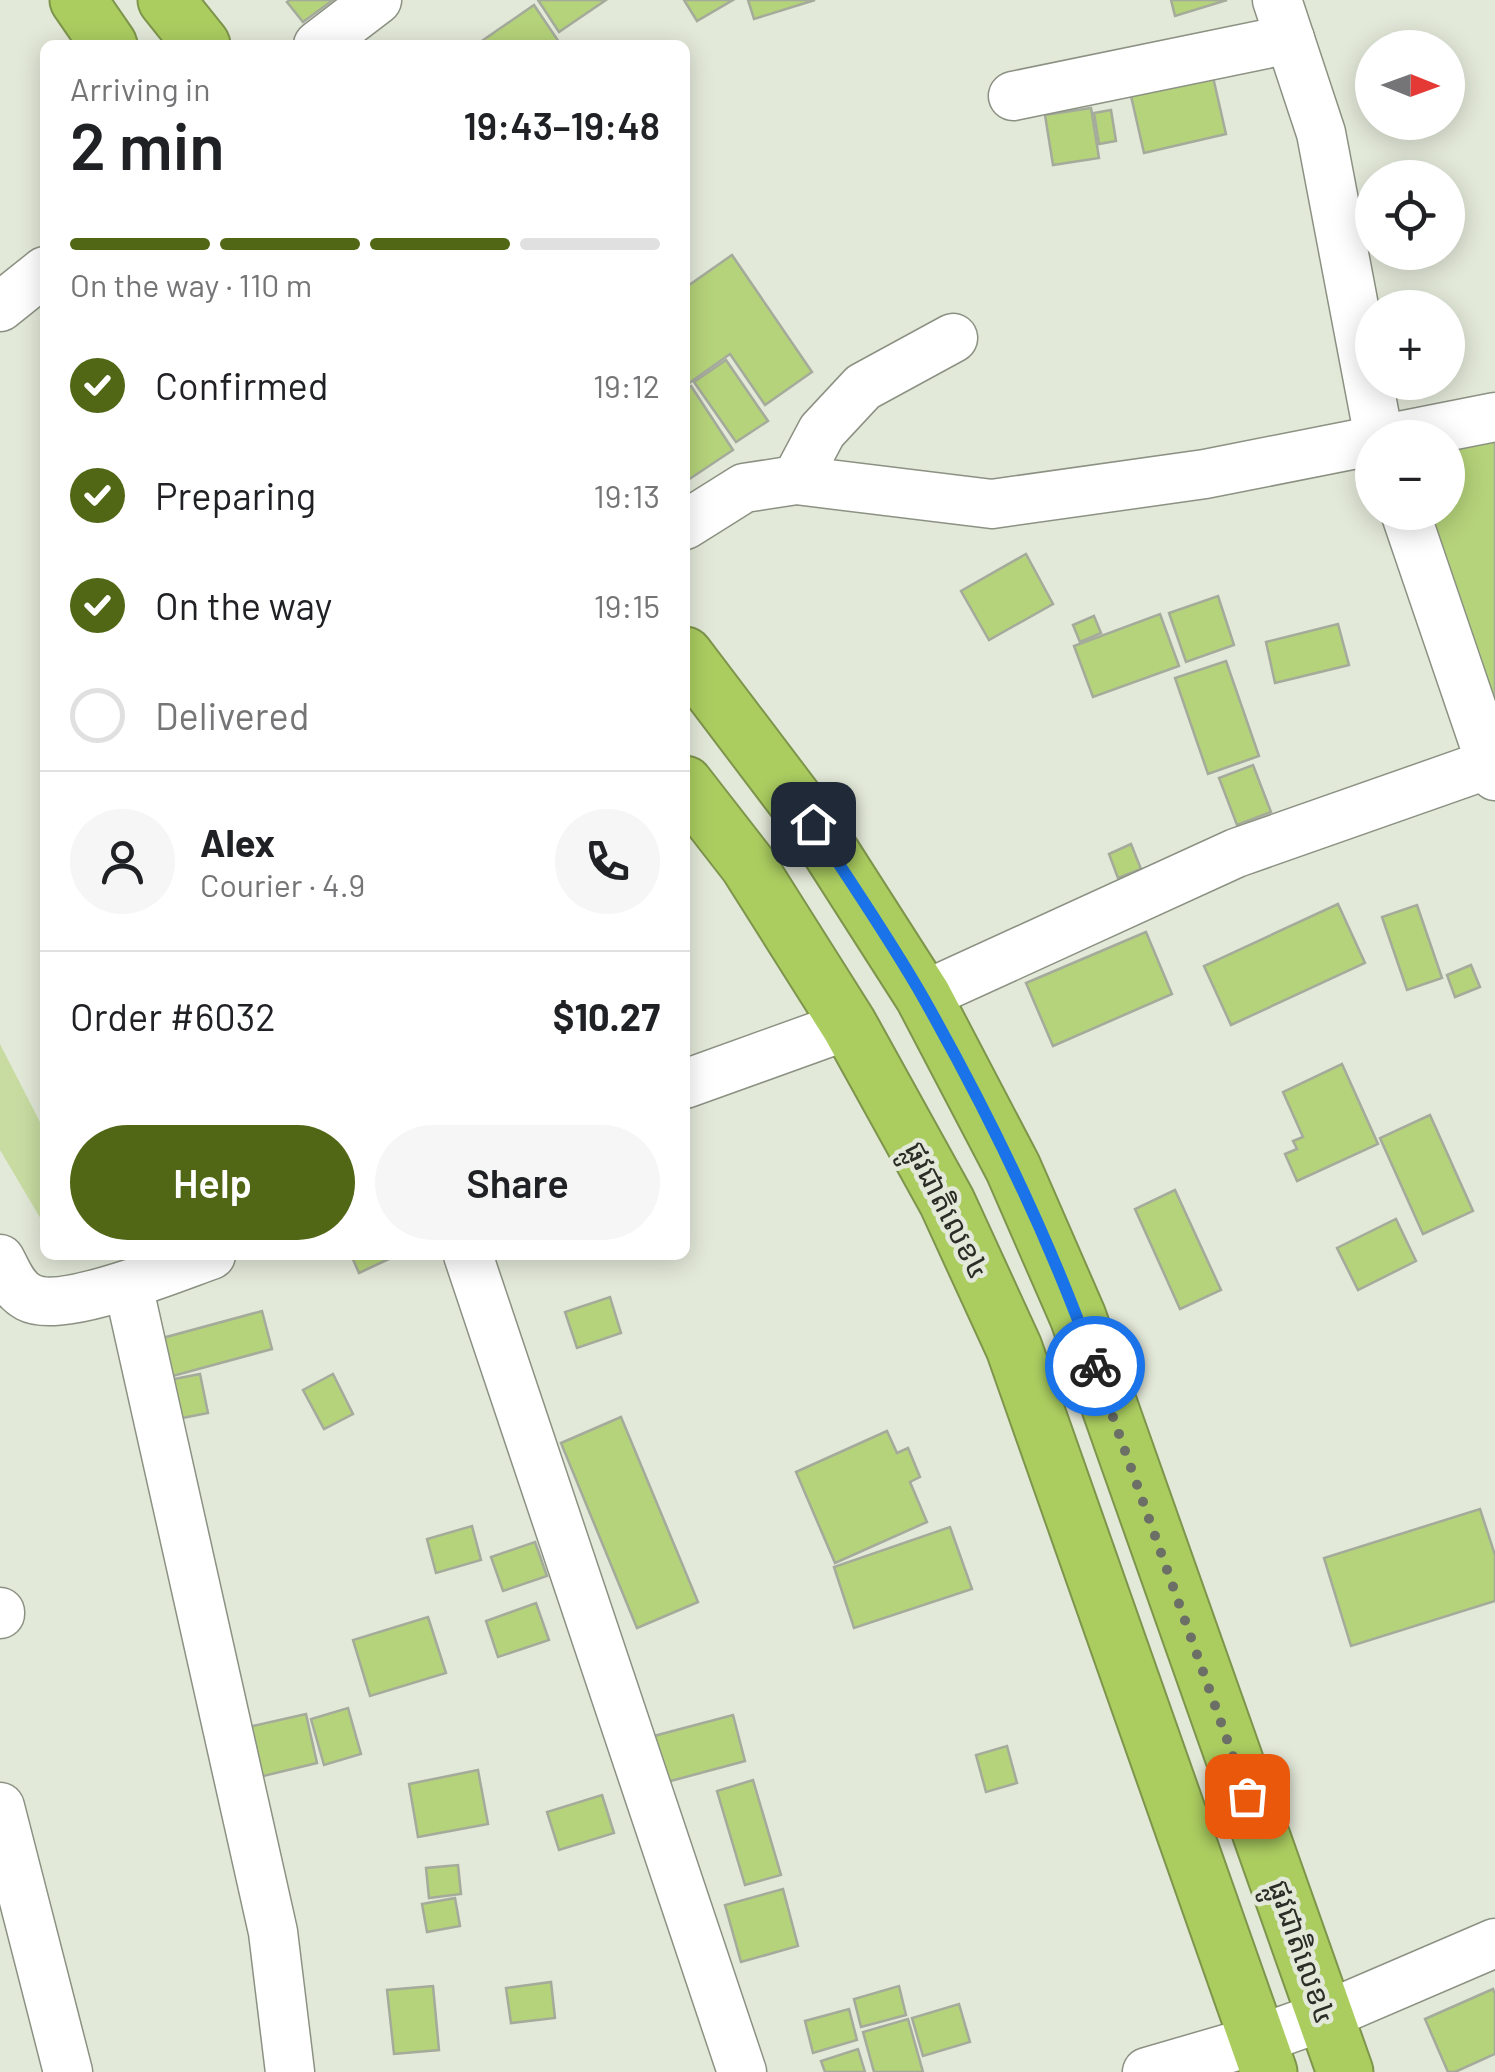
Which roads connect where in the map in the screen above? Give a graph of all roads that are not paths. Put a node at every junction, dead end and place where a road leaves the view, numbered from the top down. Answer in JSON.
{"nodes":[{"id":1,"x":78,"y":0,"type":"edge"},
{"id":2,"x":166,"y":0,"type":"edge"},
{"id":3,"x":377,"y":0,"type":"edge"},
{"id":4,"x":1283,"y":20,"type":"edge"},
{"id":5,"x":105,"y":40,"type":"edge"},
{"id":6,"x":198,"y":40,"type":"edge"},
{"id":7,"x":325,"y":40,"type":"edge"},
{"id":8,"x":1013,"y":96,"type":"dead end"},
{"id":9,"x":40,"y":275,"type":"edge"},
{"id":10,"x":0,"y":308,"type":"edge"},
{"id":11,"x":953,"y":338,"type":"dead end"},
{"id":12,"x":1495,"y":417,"type":"edge"},
{"id":13,"x":1377,"y":420,"type":"edge"},
{"id":14,"x":1465,"y":423,"type":"edge"},
{"id":15,"x":1355,"y":444,"type":"edge"},
{"id":16,"x":796,"y":480,"type":"junction"},
{"id":17,"x":690,"y":521,"type":"edge"},
{"id":18,"x":1411,"y":530,"type":"edge"},
{"id":19,"x":690,"y":662,"type":"edge"},
{"id":20,"x":1494,"y":767,"type":"edge"},
{"id":21,"x":690,"y":790,"type":"edge"},
{"id":22,"x":922,"y":996,"type":"junction"},
{"id":23,"x":849,"y":1024,"type":"junction"},
{"id":24,"x":690,"y":1082,"type":"edge"},
{"id":25,"x":0,"y":1259,"type":"edge"},
{"id":26,"x":197,"y":1260,"type":"edge"},
{"id":27,"x":470,"y":1260,"type":"edge"},
{"id":28,"x":128,"y":1284,"type":"junction"},
{"id":29,"x":0,"y":1807,"type":"edge"},
{"id":30,"x":1495,"y":1942,"type":"edge"},
{"id":31,"x":1325,"y":2016,"type":"junction"},
{"id":32,"x":1263,"y":2056,"type":"edge"},
{"id":33,"x":68,"y":2072,"type":"edge"},
{"id":34,"x":290,"y":2072,"type":"edge"},
{"id":35,"x":742,"y":2072,"type":"edge"},
{"id":36,"x":1147,"y":2072,"type":"edge"},
{"id":37,"x":1345,"y":2072,"type":"edge"}],
"edges":[{"from":1,"to":5,"type":"highway"},
{"from":2,"to":6,"type":"highway"},
{"from":3,"to":7,"type":"street"},
{"from":4,"to":8,"type":"street"},
{"from":4,"to":13,"type":"street"},
{"from":9,"to":10,"type":"street"},
{"from":11,"to":16,"type":"street"},
{"from":12,"to":14,"type":"street"},
{"from":15,"to":16,"type":"street"},
{"from":16,"to":17,"type":"street"},
{"from":18,"to":20,"type":"street"},
{"from":19,"to":22,"type":"highway","name":"ផ្លូវជាតិលេខ៤"},
{"from":20,"to":22,"type":"street"},
{"from":21,"to":23,"type":"highway","name":"ផ្លូវជាតិលេខ៤"},
{"from":22,"to":31,"type":"highway","name":"ផ្លូវជាតិលេខ៤"},
{"from":23,"to":24,"type":"street"},
{"from":23,"to":32,"type":"highway","name":"ផ្លូវជាតិលេខ៤"},
{"from":25,"to":28,"type":"street"},
{"from":26,"to":28,"type":"street"},
{"from":27,"to":35,"type":"street"},
{"from":28,"to":34,"type":"street"},
{"from":29,"to":33,"type":"street"},
{"from":30,"to":31,"type":"street"},
{"from":31,"to":32,"type":"street"},
{"from":31,"to":37,"type":"highway","name":"ផ្លូវជាតិលេខ៤"},
{"from":32,"to":36,"type":"street"}]}
